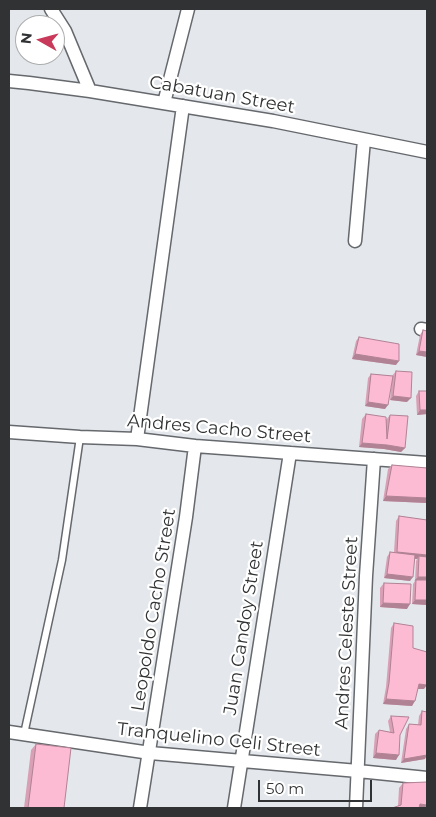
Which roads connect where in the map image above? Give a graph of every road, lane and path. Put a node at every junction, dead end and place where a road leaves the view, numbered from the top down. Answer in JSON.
{"nodes":[{"id":1,"x":51,"y":9,"type":"edge"},
{"id":2,"x":188,"y":9,"type":"edge"},
{"id":3,"x":9,"y":81,"type":"edge"},
{"id":4,"x":90,"y":91,"type":"junction"},
{"id":5,"x":164,"y":103,"type":"junction"},
{"id":6,"x":183,"y":106,"type":"junction"},
{"id":7,"x":364,"y":140,"type":"junction"},
{"id":8,"x":427,"y":152,"type":"edge"},
{"id":9,"x":355,"y":241,"type":"dead end"},
{"id":10,"x":9,"y":432,"type":"edge"},
{"id":11,"x":80,"y":437,"type":"junction"},
{"id":12,"x":137,"y":440,"type":"junction"},
{"id":13,"x":195,"y":446,"type":"junction"},
{"id":14,"x":290,"y":453,"type":"junction"},
{"id":15,"x":374,"y":459,"type":"junction"},
{"id":16,"x":427,"y":463,"type":"edge"},
{"id":17,"x":9,"y":732,"type":"edge"},
{"id":18,"x":24,"y":734,"type":"junction"},
{"id":19,"x":150,"y":753,"type":"junction"},
{"id":20,"x":242,"y":761,"type":"junction"},
{"id":21,"x":358,"y":771,"type":"junction"},
{"id":22,"x":427,"y":778,"type":"edge"},
{"id":23,"x":140,"y":808,"type":"edge"},
{"id":24,"x":234,"y":808,"type":"edge"},
{"id":25,"x":356,"y":808,"type":"edge"}],
"edges":[{"from":1,"to":4,"type":"street"},
{"from":2,"to":5,"type":"street"},
{"from":3,"to":4,"type":"street","name":"Cabatuan Street"},
{"from":4,"to":5,"type":"street","name":"Cabatuan Street"},
{"from":5,"to":6,"type":"street","name":"Cabatuan Street"},
{"from":6,"to":7,"type":"street","name":"Cabatuan Street"},
{"from":6,"to":12,"type":"street"},
{"from":7,"to":8,"type":"street","name":"Cabatuan Street"},
{"from":7,"to":9,"type":"street"},
{"from":10,"to":11,"type":"street","name":"Andres Cacho Street"},
{"from":11,"to":12,"type":"street","name":"Andres Cacho Street"},
{"from":11,"to":18,"type":"lane"},
{"from":12,"to":13,"type":"street","name":"Andres Cacho Street"},
{"from":13,"to":14,"type":"street","name":"Andres Cacho Street"},
{"from":13,"to":19,"type":"street","name":"Leopoldo Cacho Street"},
{"from":14,"to":15,"type":"street","name":"Andres Cacho Street"},
{"from":14,"to":20,"type":"street","name":"Juan Candoy Street"},
{"from":15,"to":16,"type":"street","name":"Andres Cacho Street"},
{"from":15,"to":21,"type":"street","name":"Andres Celeste Street"},
{"from":17,"to":18,"type":"street","name":"Tranquelino Celi Street"},
{"from":18,"to":19,"type":"street","name":"Tranquelino Celi Street"},
{"from":19,"to":20,"type":"street","name":"Tranquelino Celi Street"},
{"from":19,"to":23,"type":"street","name":"Leopoldo Cacho Street"},
{"from":20,"to":21,"type":"street","name":"Tranquelino Celi Street"},
{"from":20,"to":24,"type":"street","name":"Juan Candoy Street"},
{"from":21,"to":22,"type":"street","name":"Tranquelino Celi Street"},
{"from":21,"to":25,"type":"street","name":"Andres Celeste Street"}]}
